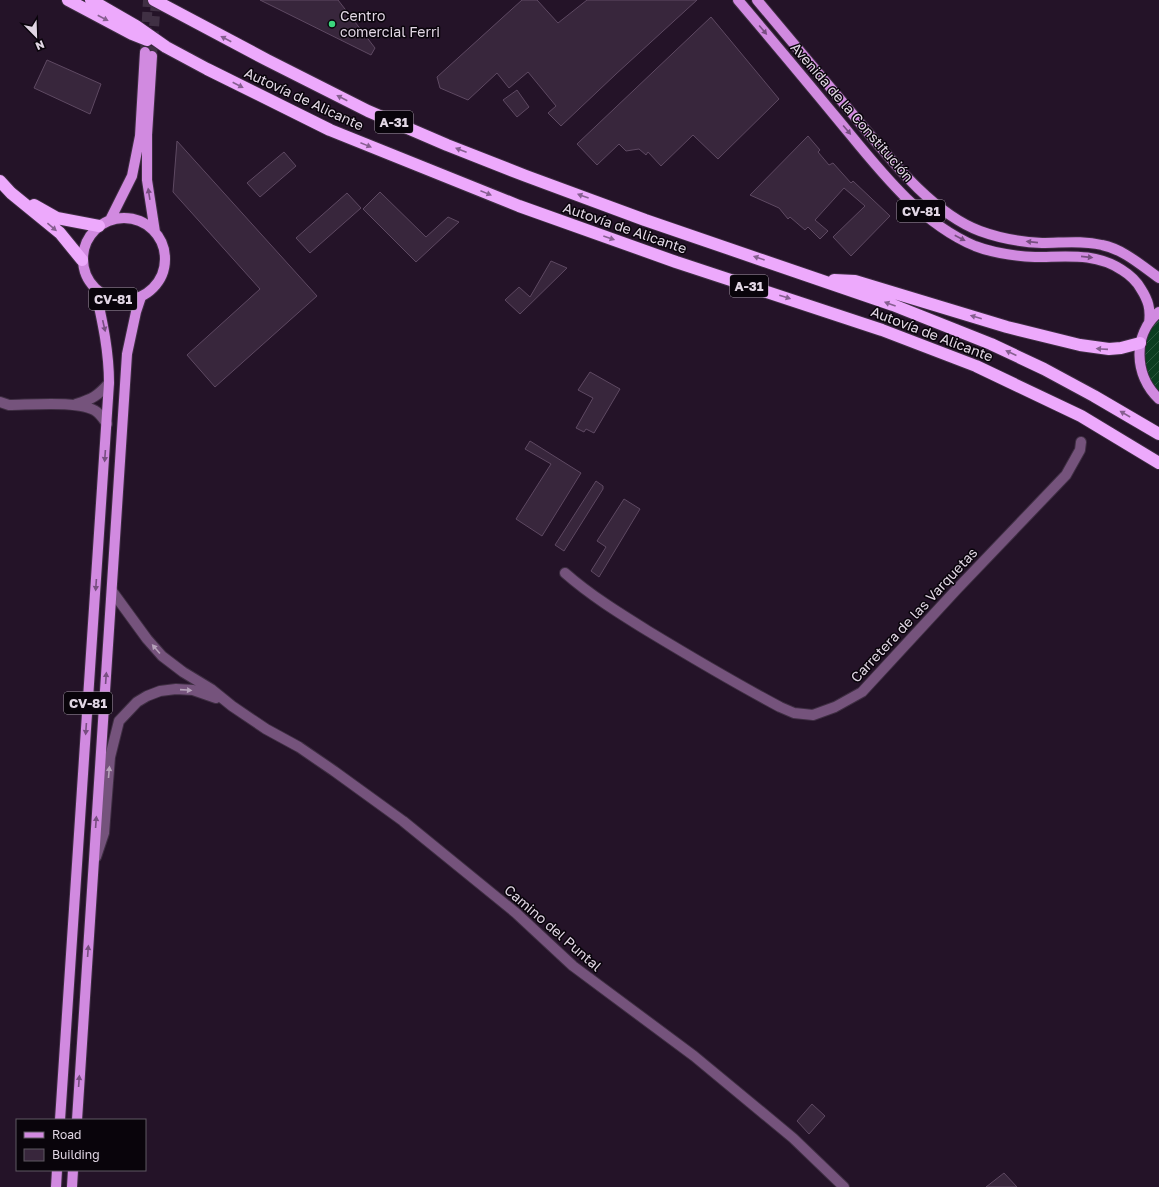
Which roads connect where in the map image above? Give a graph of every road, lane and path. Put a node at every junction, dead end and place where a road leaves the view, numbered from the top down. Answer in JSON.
{"nodes":[{"id":1,"x":68,"y":0,"type":"edge"},
{"id":2,"x":91,"y":0,"type":"edge"},
{"id":3,"x":154,"y":0,"type":"edge"},
{"id":4,"x":738,"y":0,"type":"edge"},
{"id":5,"x":757,"y":0,"type":"edge"},
{"id":6,"x":166,"y":47,"type":"junction"},
{"id":7,"x":0,"y":181,"type":"edge"},
{"id":8,"x":11,"y":193,"type":"junction"},
{"id":9,"x":110,"y":220,"type":"junction"},
{"id":10,"x":99,"y":226,"type":"junction"},
{"id":11,"x":155,"y":232,"type":"junction"},
{"id":12,"x":82,"y":260,"type":"junction"},
{"id":13,"x":1159,"y":278,"type":"edge"},
{"id":14,"x":822,"y":280,"type":"junction"},
{"id":15,"x":95,"y":288,"type":"junction"},
{"id":16,"x":141,"y":297,"type":"junction"},
{"id":17,"x":1159,"y":312,"type":"edge"},
{"id":18,"x":1149,"y":323,"type":"junction"},
{"id":19,"x":1140,"y":343,"type":"junction"},
{"id":20,"x":109,"y":383,"type":"junction"},
{"id":21,"x":1159,"y":399,"type":"edge"},
{"id":22,"x":0,"y":402,"type":"edge"},
{"id":23,"x":75,"y":404,"type":"junction"},
{"id":24,"x":107,"y":424,"type":"junction"},
{"id":25,"x":1159,"y":434,"type":"edge"},
{"id":26,"x":1081,"y":442,"type":"dead end"},
{"id":27,"x":1159,"y":463,"type":"edge"},
{"id":28,"x":565,"y":573,"type":"dead end"},
{"id":29,"x":112,"y":591,"type":"junction"},
{"id":30,"x":232,"y":706,"type":"junction"},
{"id":31,"x":94,"y":865,"type":"junction"},
{"id":32,"x":60,"y":1119,"type":"edge"},
{"id":33,"x":77,"y":1119,"type":"edge"},
{"id":34,"x":57,"y":1171,"type":"edge"},
{"id":35,"x":73,"y":1171,"type":"edge"},
{"id":36,"x":56,"y":1187,"type":"edge"},
{"id":37,"x":72,"y":1187,"type":"edge"},
{"id":38,"x":844,"y":1187,"type":"edge"}],
"edges":[{"from":1,"to":6,"type":"highway","one_way":true},
{"from":2,"to":6,"type":"highway","name":"Autovía de Alicante","number":"A-31"},
{"from":14,"to":3,"type":"highway","name":"Autovía de Alicante","number":"A-31","one_way":true},
{"from":4,"to":18,"type":"main road","name":"Avenida de la Constitución","number":"CV-81","one_way":true},
{"from":13,"to":5,"type":"main road","name":"Avenida de la Constitución","number":"CV-81","one_way":true},
{"from":6,"to":27,"type":"highway","name":"Autovía de Alicante","number":"A-31","one_way":true},
{"from":7,"to":8,"type":"highway"},
{"from":8,"to":10,"type":"highway"},
{"from":8,"to":12,"type":"highway","one_way":true},
{"from":9,"to":10,"type":"main road","number":"CV-81"},
{"from":9,"to":11,"type":"main road","number":"CV-81"},
{"from":11,"to":9,"type":"main road","number":"CV-81","one_way":true},
{"from":10,"to":12,"type":"main road","number":"CV-81"},
{"from":11,"to":16,"type":"main road","number":"CV-81"},
{"from":12,"to":15,"type":"main road","number":"CV-81"},
{"from":19,"to":14,"type":"highway","one_way":true},
{"from":25,"to":14,"type":"highway","name":"Autovía de Alicante","number":"A-31","one_way":true},
{"from":15,"to":16,"type":"main road","number":"CV-81"},
{"from":15,"to":20,"type":"main road","number":"CV-81","one_way":true},
{"from":16,"to":29,"type":"main road","number":"CV-81"},
{"from":17,"to":18,"type":"main road","number":"CV-81"},
{"from":18,"to":19,"type":"main road","number":"CV-81"},
{"from":19,"to":21,"type":"main road","number":"CV-81"},
{"from":20,"to":23,"type":"street"},
{"from":20,"to":24,"type":"main road","number":"CV-81"},
{"from":22,"to":23,"type":"street"},
{"from":23,"to":24,"type":"street"},
{"from":24,"to":32,"type":"main road","number":"CV-81","one_way":true},
{"from":26,"to":28,"type":"street","name":"Carretera de las Varquetas"},
{"from":30,"to":29,"type":"street","name":"Camino del Puntal","one_way":true},
{"from":31,"to":29,"type":"main road","number":"CV-81","one_way":true},
{"from":31,"to":30,"type":"street","name":"Camino del Puntal","one_way":true},
{"from":30,"to":38,"type":"street","name":"Camino del Puntal"},
{"from":33,"to":31,"type":"main road","number":"CV-81","one_way":true},
{"from":34,"to":36,"type":"main road"},
{"from":35,"to":37,"type":"main road"}]}
